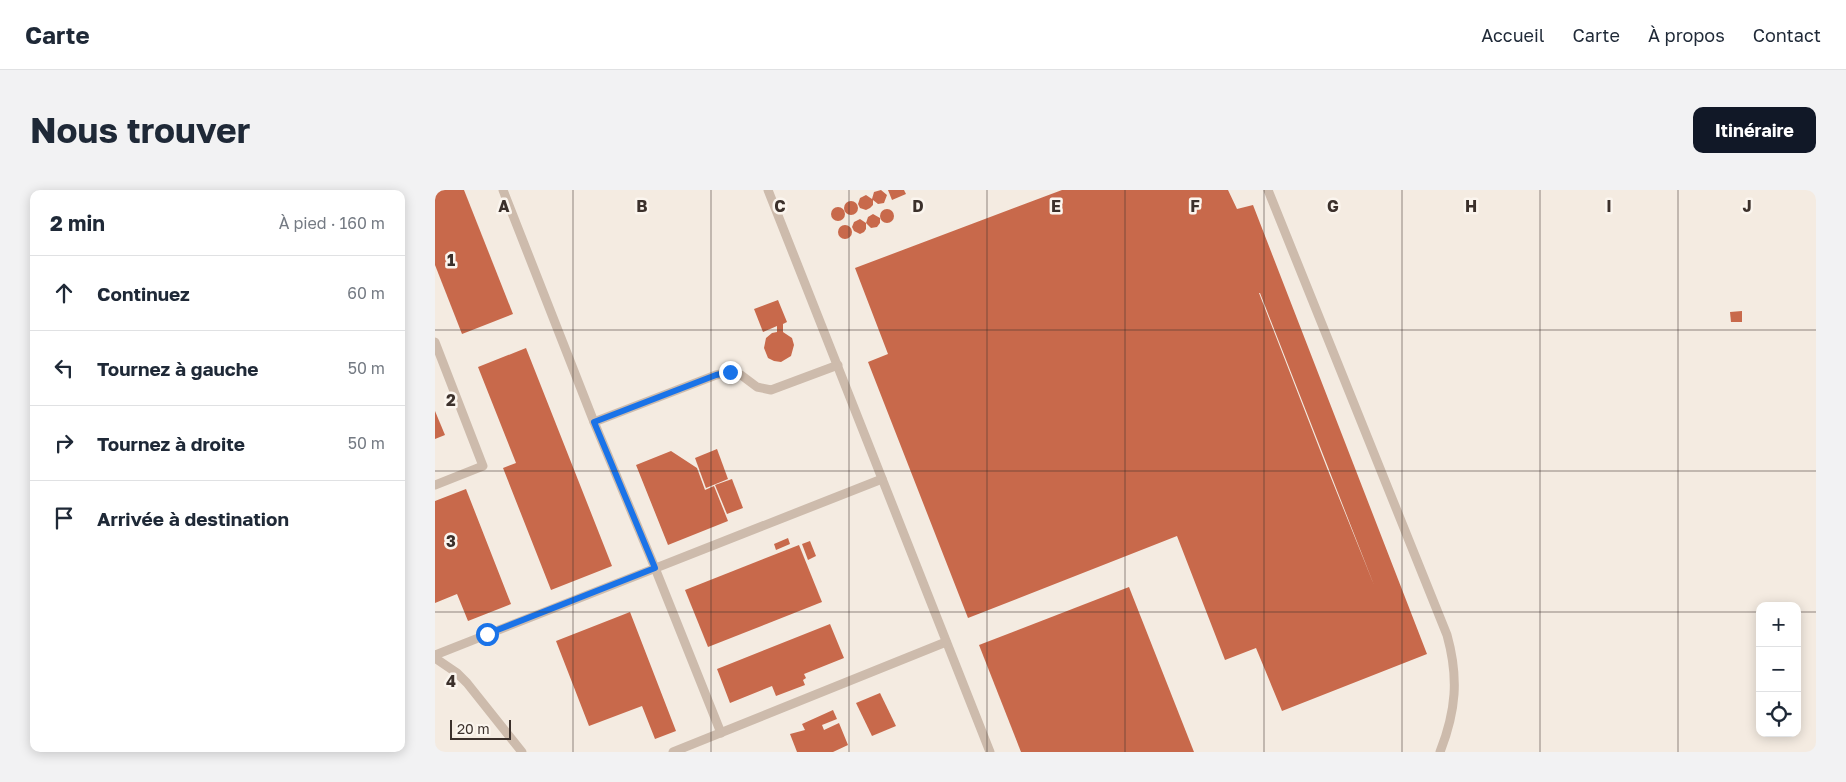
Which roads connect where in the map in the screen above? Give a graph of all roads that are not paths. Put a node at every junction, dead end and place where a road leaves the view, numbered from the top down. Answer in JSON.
{"nodes":[{"id":1,"x":503,"y":190,"type":"edge"},
{"id":2,"x":768,"y":190,"type":"edge"},
{"id":3,"x":1268,"y":190,"type":"edge"},
{"id":4,"x":435,"y":342,"type":"edge"},
{"id":5,"x":838,"y":366,"type":"junction"},
{"id":6,"x":594,"y":422,"type":"junction"},
{"id":7,"x":882,"y":479,"type":"junction"},
{"id":8,"x":435,"y":485,"type":"edge"},
{"id":9,"x":655,"y":568,"type":"junction"},
{"id":10,"x":946,"y":642,"type":"junction"},
{"id":11,"x":436,"y":660,"type":"edge"},
{"id":12,"x":721,"y":734,"type":"junction"},
{"id":13,"x":522,"y":752,"type":"edge"},
{"id":14,"x":673,"y":752,"type":"edge"},
{"id":15,"x":990,"y":752,"type":"edge"},
{"id":16,"x":1440,"y":752,"type":"edge"}],
"edges":[{"from":1,"to":6,"type":"lane"},
{"from":2,"to":5,"type":"lane"},
{"from":3,"to":16,"type":"lane"},
{"from":4,"to":8,"type":"lane"},
{"from":5,"to":6,"type":"lane"},
{"from":5,"to":7,"type":"lane"},
{"from":6,"to":9,"type":"lane"},
{"from":7,"to":9,"type":"lane"},
{"from":7,"to":10,"type":"lane"},
{"from":9,"to":11,"type":"lane"},
{"from":9,"to":12,"type":"lane"},
{"from":10,"to":12,"type":"lane"},
{"from":10,"to":15,"type":"lane"},
{"from":11,"to":13,"type":"lane"},
{"from":12,"to":14,"type":"lane"}]}
